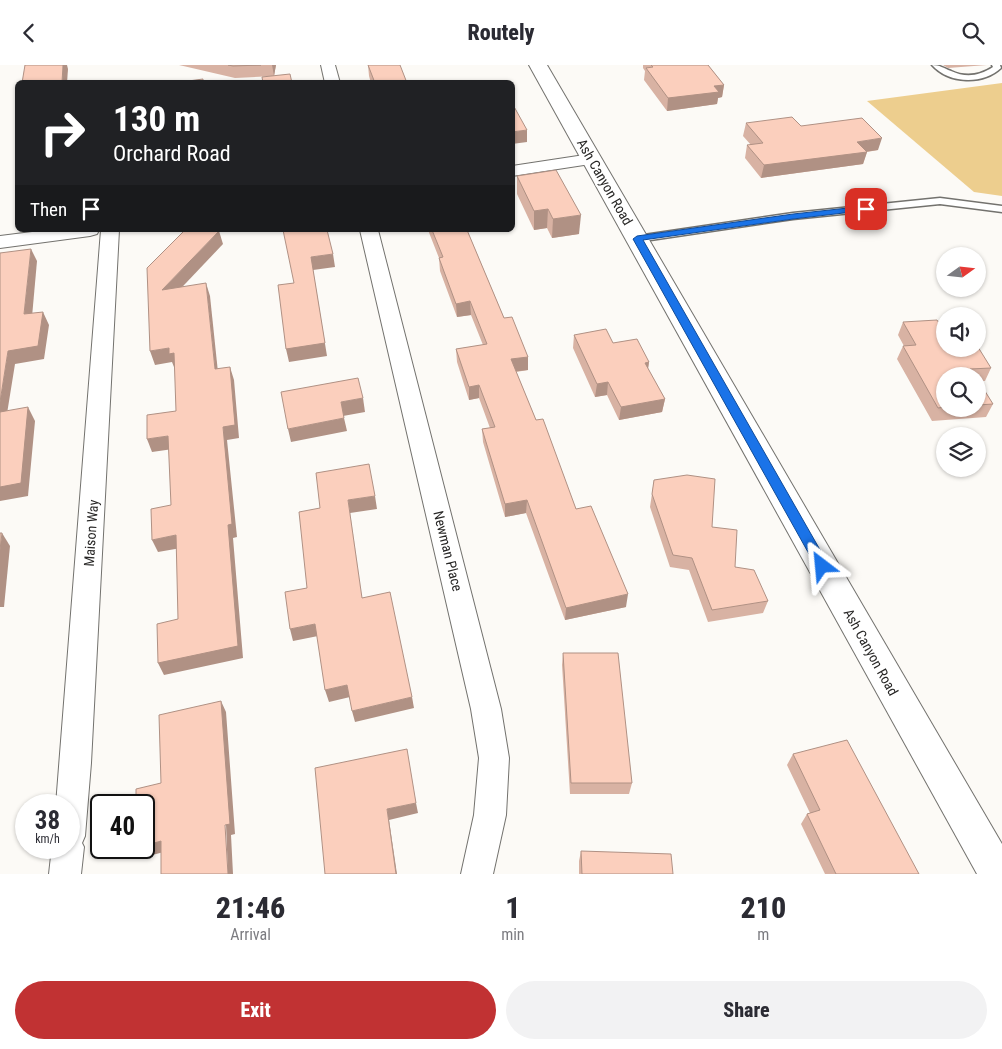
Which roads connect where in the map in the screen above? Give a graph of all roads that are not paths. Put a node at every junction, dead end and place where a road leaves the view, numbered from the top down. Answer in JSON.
{"nodes":[{"id":1,"x":328,"y":65,"type":"edge"},
{"id":2,"x":538,"y":65,"type":"edge"},
{"id":3,"x":936,"y":65,"type":"edge"},
{"id":4,"x":996,"y":65,"type":"edge"},
{"id":5,"x":332,"y":80,"type":"edge"},
{"id":6,"x":591,"y":159,"type":"junction"},
{"id":7,"x":515,"y":171,"type":"edge"},
{"id":8,"x":1002,"y":209,"type":"edge"},
{"id":9,"x":75,"y":232,"type":"edge"},
{"id":10,"x":110,"y":232,"type":"edge"},
{"id":11,"x":369,"y":232,"type":"edge"},
{"id":12,"x":637,"y":239,"type":"junction"},
{"id":13,"x":0,"y":242,"type":"edge"},
{"id":14,"x":73,"y":794,"type":"edge"},
{"id":15,"x":67,"y":859,"type":"edge"},
{"id":16,"x":65,"y":874,"type":"edge"},
{"id":17,"x":477,"y":874,"type":"edge"},
{"id":18,"x":998,"y":874,"type":"edge"}],
"edges":[{"from":1,"to":5,"type":"street"},
{"from":2,"to":6,"type":"street","name":"Ash Canyon Road"},
{"from":3,"to":4,"type":"lane"},
{"from":6,"to":7,"type":"street"},
{"from":6,"to":12,"type":"street","name":"Ash Canyon Road"},
{"from":8,"to":12,"type":"lane"},
{"from":9,"to":13,"type":"street"},
{"from":10,"to":14,"type":"street","name":"Maison Way"},
{"from":11,"to":17,"type":"street","name":"Newman Place"},
{"from":12,"to":18,"type":"street","name":"Ash Canyon Road"},
{"from":15,"to":16,"type":"street"}]}
